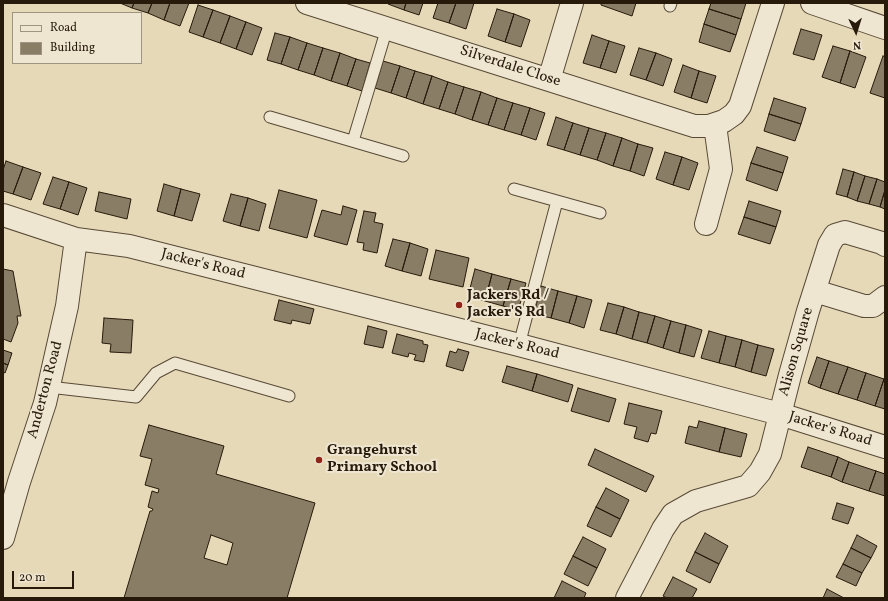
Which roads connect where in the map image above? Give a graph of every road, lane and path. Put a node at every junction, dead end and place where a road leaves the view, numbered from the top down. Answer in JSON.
{"nodes":[{"id":1,"x":307,"y":3,"type":"edge"},
{"id":2,"x":572,"y":3,"type":"edge"},
{"id":3,"x":773,"y":3,"type":"edge"},
{"id":4,"x":812,"y":3,"type":"edge"},
{"id":5,"x":386,"y":28,"type":"junction"},
{"id":6,"x":885,"y":28,"type":"edge"},
{"id":7,"x":549,"y":80,"type":"junction"},
{"id":8,"x":270,"y":116,"type":"dead end"},
{"id":9,"x":715,"y":125,"type":"junction"},
{"id":10,"x":353,"y":141,"type":"junction"},
{"id":11,"x":403,"y":156,"type":"dead end"},
{"id":12,"x":514,"y":189,"type":"dead end"},
{"id":13,"x":557,"y":202,"type":"junction"},
{"id":14,"x":600,"y":213,"type":"dead end"},
{"id":15,"x":3,"y":214,"type":"edge"},
{"id":16,"x":706,"y":224,"type":"dead end"},
{"id":17,"x":76,"y":239,"type":"junction"},
{"id":18,"x":885,"y":245,"type":"edge"},
{"id":19,"x":815,"y":290,"type":"junction"},
{"id":20,"x":885,"y":298,"type":"edge"},
{"id":21,"x":518,"y":345,"type":"junction"},
{"id":22,"x":48,"y":387,"type":"junction"},
{"id":23,"x":289,"y":396,"type":"dead end"},
{"id":24,"x":780,"y":414,"type":"junction"},
{"id":25,"x":885,"y":447,"type":"edge"},
{"id":26,"x":11,"y":480,"type":"edge"},
{"id":27,"x":3,"y":538,"type":"edge"},
{"id":28,"x":627,"y":598,"type":"edge"}],
"edges":[{"from":1,"to":5,"type":"street","name":"Silverdale Close"},
{"from":2,"to":7,"type":"street"},
{"from":3,"to":9,"type":"street","name":"Silverdale Close"},
{"from":4,"to":6,"type":"street"},
{"from":5,"to":7,"type":"street","name":"Silverdale Close"},
{"from":5,"to":10,"type":"lane"},
{"from":7,"to":9,"type":"street","name":"Silverdale Close"},
{"from":8,"to":10,"type":"lane"},
{"from":9,"to":16,"type":"street"},
{"from":10,"to":11,"type":"lane"},
{"from":12,"to":13,"type":"lane"},
{"from":13,"to":14,"type":"lane"},
{"from":13,"to":21,"type":"lane"},
{"from":15,"to":17,"type":"street","name":"Jacker's Road"},
{"from":17,"to":21,"type":"street","name":"Jacker's Road"},
{"from":17,"to":22,"type":"street","name":"Anderton Road"},
{"from":18,"to":19,"type":"street","name":"Alison Square"},
{"from":19,"to":20,"type":"street","name":"Alison Square"},
{"from":19,"to":24,"type":"street","name":"Alison Square"},
{"from":21,"to":24,"type":"street","name":"Jacker's Road"},
{"from":22,"to":23,"type":"lane"},
{"from":22,"to":26,"type":"street","name":"Anderton Road"},
{"from":24,"to":25,"type":"street","name":"Jacker's Road"},
{"from":24,"to":28,"type":"street","name":"Alison Square"},
{"from":26,"to":27,"type":"street","name":"Anderton Road"}]}
